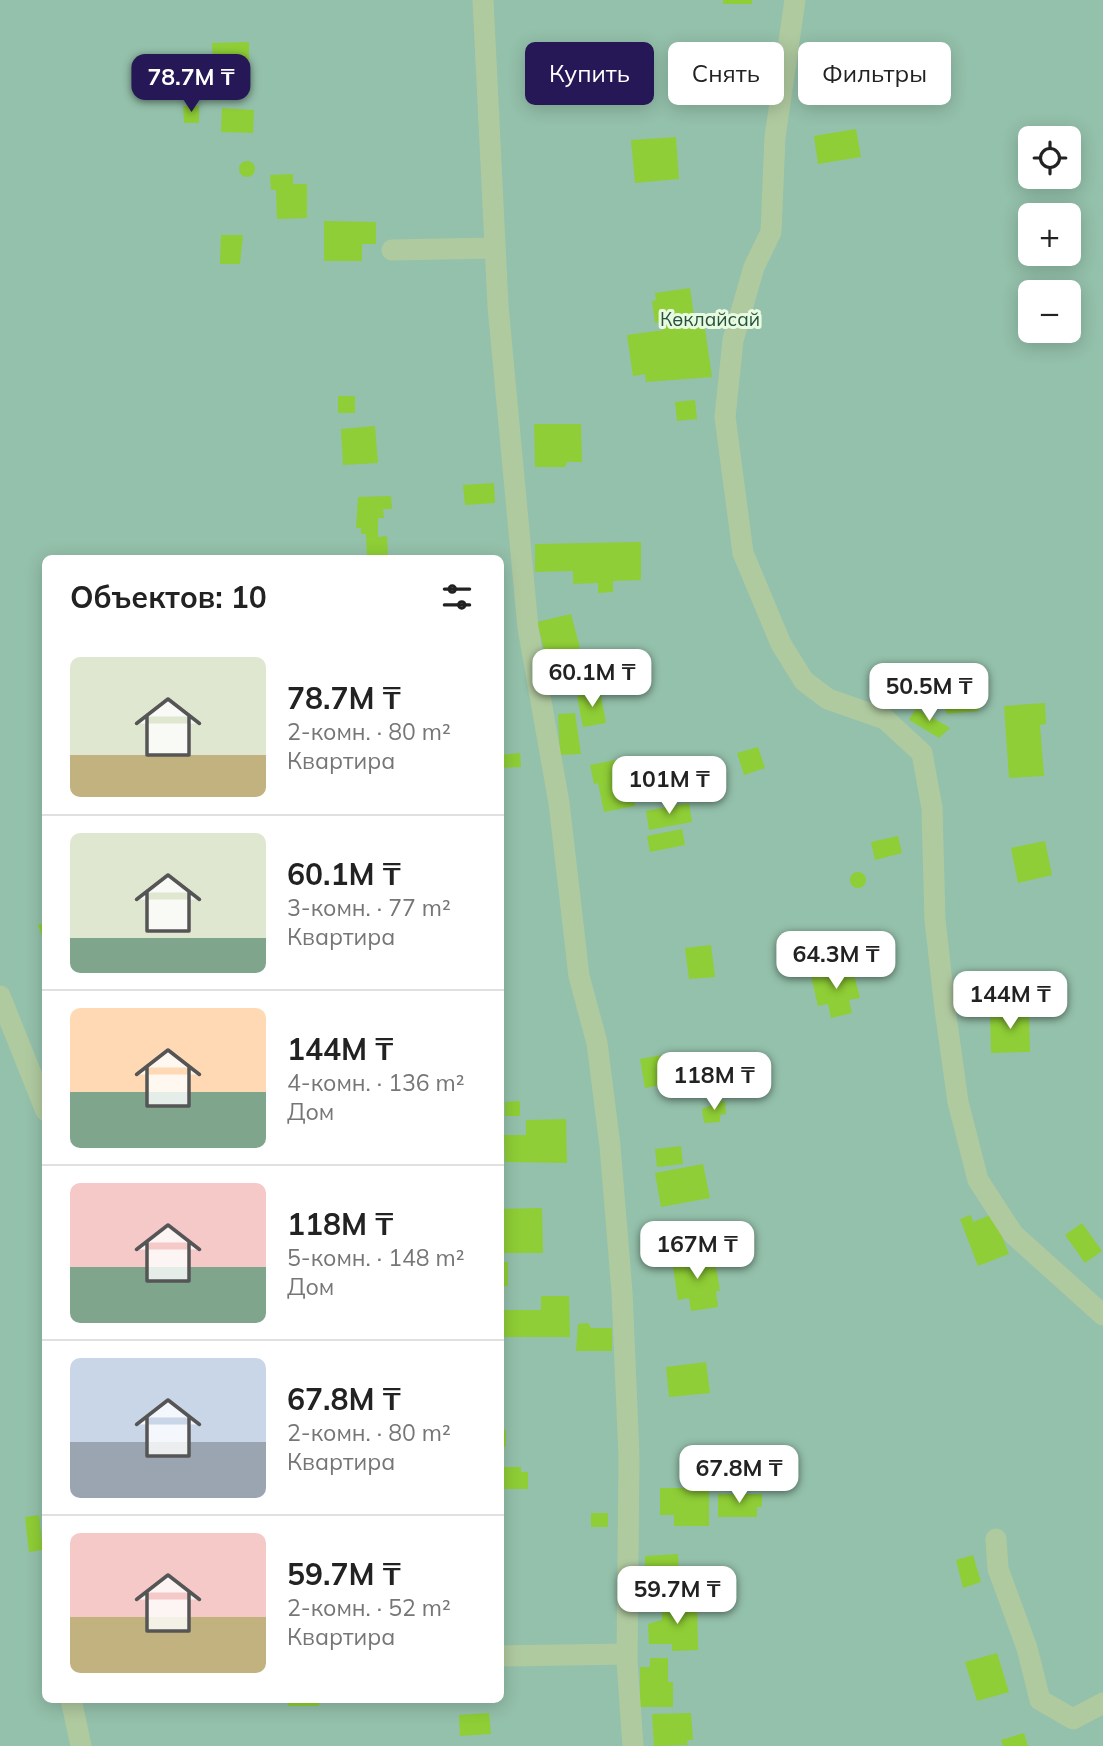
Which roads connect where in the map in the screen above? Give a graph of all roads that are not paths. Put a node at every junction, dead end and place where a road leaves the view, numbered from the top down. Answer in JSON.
{"nodes":[{"id":1,"x":483,"y":0,"type":"edge"},
{"id":2,"x":795,"y":0,"type":"edge"},
{"id":3,"x":494,"y":248,"type":"junction"},
{"id":4,"x":392,"y":250,"type":"dead end"},
{"id":5,"x":0,"y":996,"type":"edge"},
{"id":6,"x":42,"y":1101,"type":"edge"},
{"id":7,"x":1103,"y":1315,"type":"edge"},
{"id":8,"x":996,"y":1539,"type":"dead end"},
{"id":9,"x":628,"y":1654,"type":"junction"},
{"id":10,"x":504,"y":1656,"type":"edge"},
{"id":11,"x":72,"y":1703,"type":"edge"},
{"id":12,"x":1103,"y":1703,"type":"edge"},
{"id":13,"x":81,"y":1746,"type":"edge"},
{"id":14,"x":633,"y":1746,"type":"edge"}],
"edges":[{"from":1,"to":3,"type":"street"},
{"from":2,"to":7,"type":"street"},
{"from":3,"to":4,"type":"street"},
{"from":3,"to":9,"type":"street"},
{"from":5,"to":6,"type":"street"},
{"from":8,"to":12,"type":"street"},
{"from":9,"to":10,"type":"street"},
{"from":9,"to":14,"type":"street"},
{"from":11,"to":13,"type":"street"}]}
